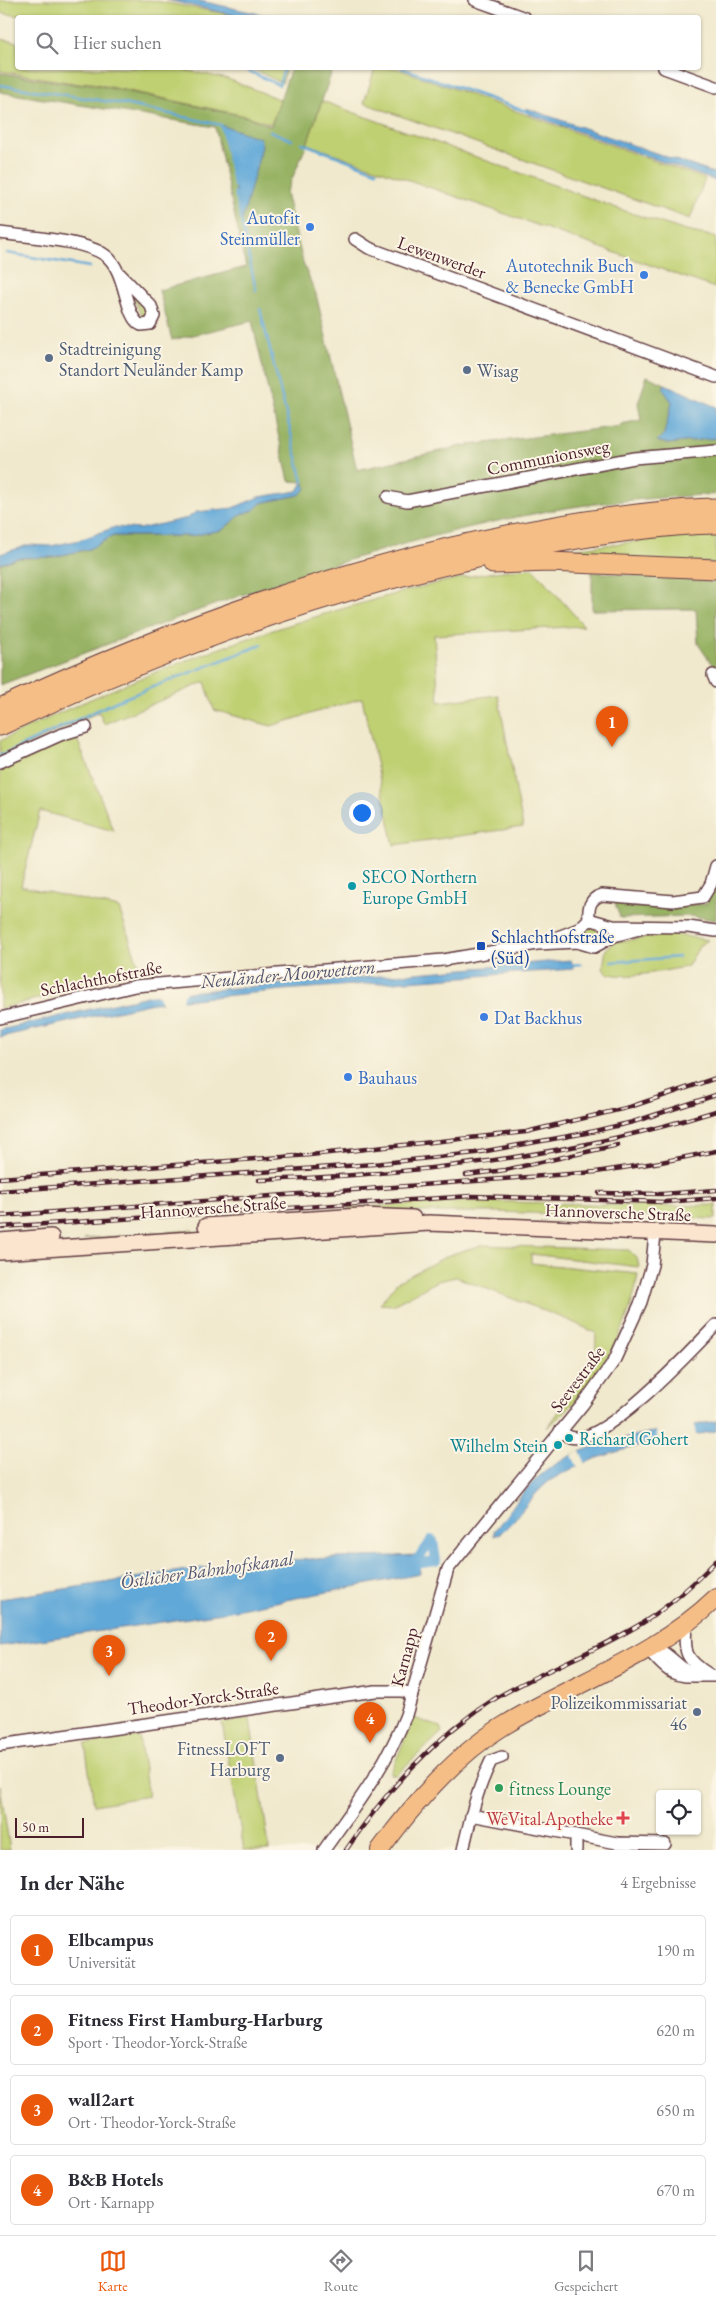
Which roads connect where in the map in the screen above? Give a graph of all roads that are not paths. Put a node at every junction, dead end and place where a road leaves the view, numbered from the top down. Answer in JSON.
{"nodes":[{"id":1,"x":475,"y":0,"type":"edge"},
{"id":2,"x":517,"y":15,"type":"edge"},
{"id":3,"x":669,"y":70,"type":"edge"},
{"id":4,"x":716,"y":87,"type":"edge"},
{"id":5,"x":0,"y":233,"type":"edge"},
{"id":6,"x":355,"y":239,"type":"dead end"},
{"id":7,"x":120,"y":274,"type":"dead end"},
{"id":8,"x":716,"y":377,"type":"edge"},
{"id":9,"x":716,"y":450,"type":"edge"},
{"id":10,"x":388,"y":497,"type":"dead end"},
{"id":11,"x":716,"y":508,"type":"edge"},
{"id":12,"x":716,"y":524,"type":"edge"},
{"id":13,"x":434,"y":568,"type":"junction"},
{"id":14,"x":716,"y":569,"type":"edge"},
{"id":15,"x":100,"y":663,"type":"junction"},
{"id":16,"x":0,"y":694,"type":"edge"},
{"id":17,"x":0,"y":708,"type":"edge"},
{"id":18,"x":0,"y":726,"type":"edge"},
{"id":19,"x":86,"y":727,"type":"dead end"},
{"id":20,"x":0,"y":762,"type":"edge"},
{"id":21,"x":716,"y":866,"type":"edge"},
{"id":22,"x":589,"y":921,"type":"junction"},
{"id":23,"x":601,"y":924,"type":"junction"},
{"id":24,"x":643,"y":928,"type":"junction"},
{"id":25,"x":579,"y":929,"type":"junction"},
{"id":26,"x":716,"y":931,"type":"edge"},
{"id":27,"x":602,"y":942,"type":"junction"},
{"id":28,"x":582,"y":943,"type":"junction"},
{"id":29,"x":537,"y":944,"type":"junction"},
{"id":30,"x":0,"y":1018,"type":"edge"},
{"id":31,"x":429,"y":1223,"type":"junction"},
{"id":32,"x":656,"y":1233,"type":"junction"},
{"id":33,"x":716,"y":1235,"type":"edge"},
{"id":34,"x":0,"y":1241,"type":"edge"},
{"id":35,"x":0,"y":1252,"type":"edge"},
{"id":36,"x":716,"y":1325,"type":"edge"},
{"id":37,"x":560,"y":1431,"type":"junction"},
{"id":38,"x":465,"y":1547,"type":"joint"},
{"id":39,"x":716,"y":1598,"type":"edge"},
{"id":40,"x":686,"y":1623,"type":"junction"},
{"id":41,"x":648,"y":1649,"type":"junction"},
{"id":42,"x":709,"y":1676,"type":"edge"},
{"id":43,"x":412,"y":1694,"type":"junction"},
{"id":44,"x":0,"y":1745,"type":"edge"},
{"id":45,"x":502,"y":1757,"type":"dead end"},
{"id":46,"x":471,"y":1815,"type":"junction"},
{"id":47,"x":576,"y":1835,"type":"junction"},
{"id":48,"x":664,"y":1844,"type":"dead end"},
{"id":49,"x":324,"y":1850,"type":"edge"},
{"id":50,"x":380,"y":1850,"type":"edge"},
{"id":51,"x":463,"y":1850,"type":"edge"},
{"id":52,"x":576,"y":1850,"type":"edge"}],
"edges":[{"from":1,"to":2,"type":"street"},
{"from":3,"to":4,"type":"street"},
{"from":5,"to":7,"type":"street"},
{"from":6,"to":8,"type":"street","name":"Lewenwerder"},
{"from":9,"to":10,"type":"street","name":"Communionsweg"},
{"from":11,"to":15,"type":"highway"},
{"from":12,"to":13,"type":"highway"},
{"from":13,"to":14,"type":"highway"},
{"from":13,"to":18,"type":"highway"},
{"from":15,"to":16,"type":"highway"},
{"from":15,"to":17,"type":"highway"},
{"from":19,"to":20,"type":"street"},
{"from":21,"to":22,"type":"street"},
{"from":22,"to":23,"type":"street","name":"Schlachthofstraße"},
{"from":22,"to":25,"type":"street","name":"Schlachthofstraße"},
{"from":23,"to":24,"type":"street","name":"Schlachthofstraße"},
{"from":23,"to":27,"type":"street"},
{"from":24,"to":26,"type":"street","name":"Schlachthofstraße"},
{"from":24,"to":27,"type":"street","name":"Schlachthofstraße"},
{"from":25,"to":28,"type":"street"},
{"from":25,"to":29,"type":"street","name":"Schlachthofstraße"},
{"from":27,"to":28,"type":"street","name":"Schlachthofstraße"},
{"from":28,"to":29,"type":"street","name":"Schlachthofstraße"},
{"from":29,"to":30,"type":"street","name":"Schlachthofstraße"},
{"from":31,"to":32,"type":"main road","name":"Hannoversche Straße"},
{"from":31,"to":34,"type":"main road","name":"Hannoversche Straße"},
{"from":31,"to":35,"type":"main road","name":"Hannoversche Straße"},
{"from":32,"to":33,"type":"main road","name":"Hannoversche Straße"},
{"from":32,"to":37,"type":"street","name":"Seevestraße"},
{"from":36,"to":37,"type":"street"},
{"from":37,"to":38,"type":"street","name":"Seevestraße"},
{"from":38,"to":43,"type":"street","name":"Karnapp"},
{"from":39,"to":40,"type":"main road"},
{"from":40,"to":41,"type":"main road"},
{"from":40,"to":42,"type":"street"},
{"from":41,"to":42,"type":"street"},
{"from":41,"to":50,"type":"main road"},
{"from":43,"to":44,"type":"street","name":"Theodor-Yorck-Straße"},
{"from":43,"to":49,"type":"street","name":"Karnapp"},
{"from":45,"to":46,"type":"street"},
{"from":46,"to":47,"type":"street"},
{"from":46,"to":51,"type":"street"},
{"from":47,"to":48,"type":"street"},
{"from":47,"to":52,"type":"street"}]}
